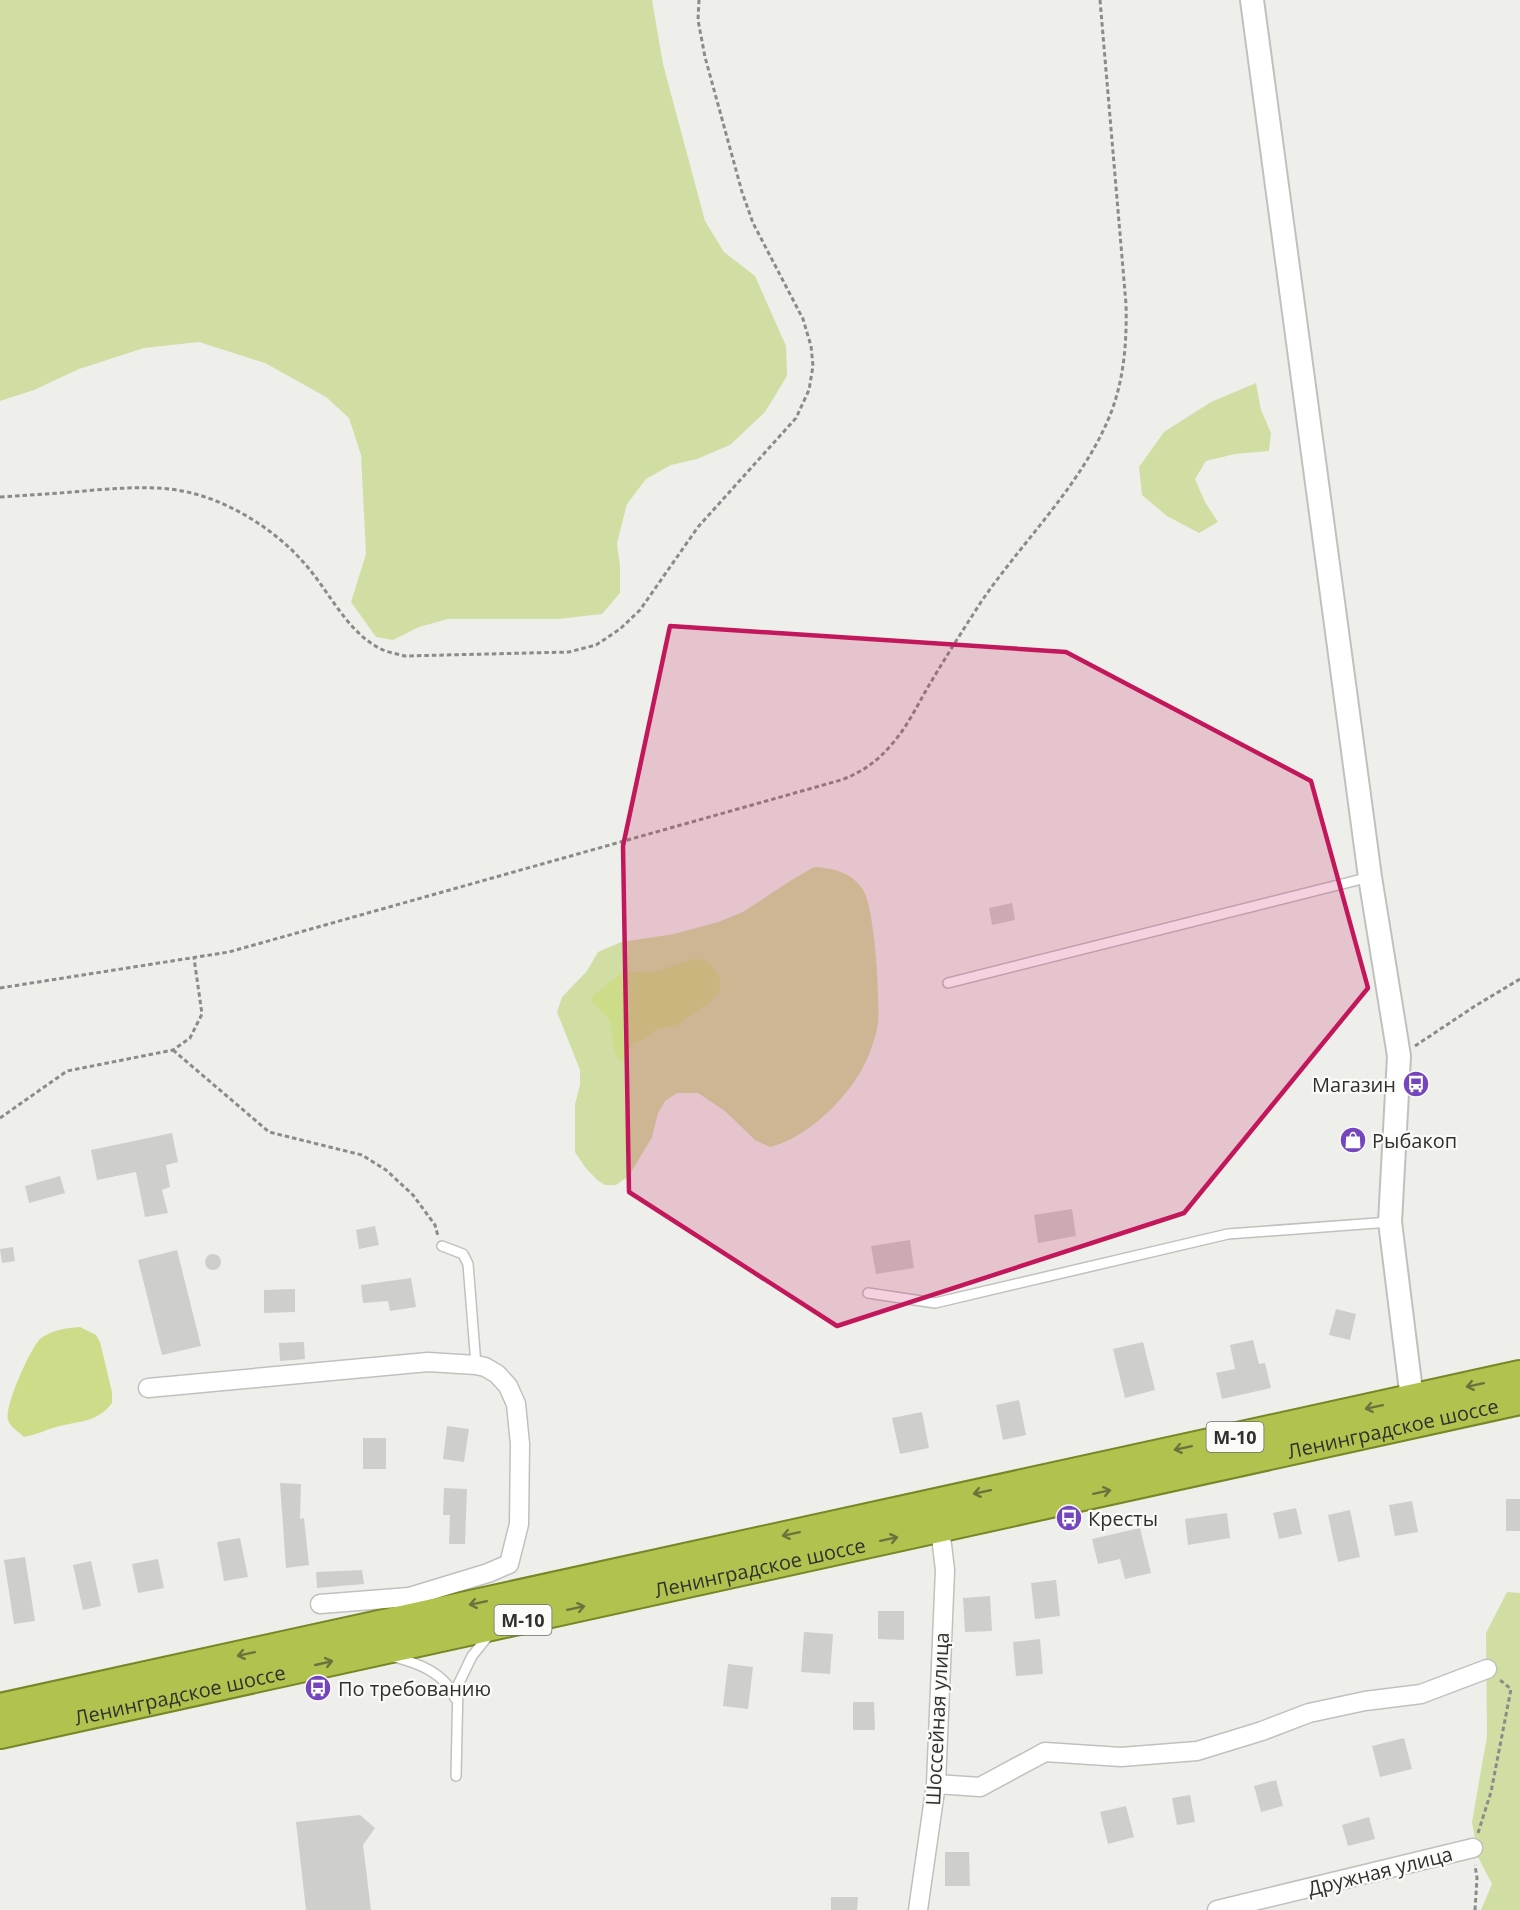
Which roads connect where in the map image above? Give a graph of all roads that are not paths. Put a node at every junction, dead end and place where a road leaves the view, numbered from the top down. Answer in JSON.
{"nodes":[{"id":1,"x":1252,"y":0,"type":"edge"},
{"id":2,"x":1370,"y":877,"type":"junction"},
{"id":3,"x":948,"y":983,"type":"dead end"},
{"id":4,"x":1390,"y":1222,"type":"junction"},
{"id":5,"x":442,"y":1246,"type":"road end"},
{"id":6,"x":868,"y":1293,"type":"dead end"},
{"id":7,"x":476,"y":1365,"type":"junction"},
{"id":8,"x":1520,"y":1375,"type":"edge"},
{"id":9,"x":148,"y":1388,"type":"dead end"},
{"id":10,"x":1412,"y":1399,"type":"junction"},
{"id":11,"x":1520,"y":1400,"type":"edge"},
{"id":12,"x":940,"y":1528,"type":"junction"},
{"id":13,"x":320,"y":1604,"type":"dead end"},
{"id":14,"x":410,"y":1607,"type":"junction"},
{"id":15,"x":500,"y":1625,"type":"junction"},
{"id":16,"x":368,"y":1653,"type":"junction"},
{"id":17,"x":1487,"y":1669,"type":"road end"},
{"id":18,"x":456,"y":1701,"type":"junction"},
{"id":19,"x":0,"y":1708,"type":"edge"},
{"id":20,"x":0,"y":1734,"type":"edge"},
{"id":21,"x":456,"y":1776,"type":"dead end"},
{"id":22,"x":936,"y":1784,"type":"junction"},
{"id":23,"x":1473,"y":1848,"type":"road end"},
{"id":24,"x":918,"y":1910,"type":"edge"},
{"id":25,"x":1217,"y":1910,"type":"edge"}],
"edges":[{"from":1,"to":2,"type":"street"},
{"from":2,"to":3,"type":"lane"},
{"from":2,"to":4,"type":"street"},
{"from":4,"to":6,"type":"lane"},
{"from":4,"to":10,"type":"street"},
{"from":5,"to":7,"type":"lane"},
{"from":7,"to":9,"type":"street"},
{"from":7,"to":14,"type":"street"},
{"from":8,"to":10,"type":"highway","name":"Ленинградское шоссе","number":"М-10","one_way":true},
{"from":10,"to":14,"type":"highway","name":"Ленинградское шоссе","number":"М-10","one_way":true},
{"from":12,"to":11,"type":"highway","name":"Ленинградское шоссе","number":"М-10","one_way":true},
{"from":15,"to":12,"type":"highway","name":"Ленинградское шоссе","number":"М-10","one_way":true},
{"from":12,"to":22,"type":"street","name":"Шоссейная улица"},
{"from":13,"to":14,"type":"street"},
{"from":14,"to":19,"type":"highway","name":"Ленинградское шоссе","number":"М-10","one_way":true},
{"from":15,"to":16,"type":"highway","name":"Ленинградское шоссе","number":"М-10"},
{"from":15,"to":18,"type":"lane"},
{"from":16,"to":18,"type":"lane"},
{"from":20,"to":16,"type":"highway","name":"Ленинградское шоссе","number":"М-10","one_way":true},
{"from":17,"to":22,"type":"street"},
{"from":18,"to":21,"type":"lane"},
{"from":22,"to":24,"type":"street","name":"Шоссейная улица"},
{"from":23,"to":25,"type":"street","name":"Дружная улица"}]}
